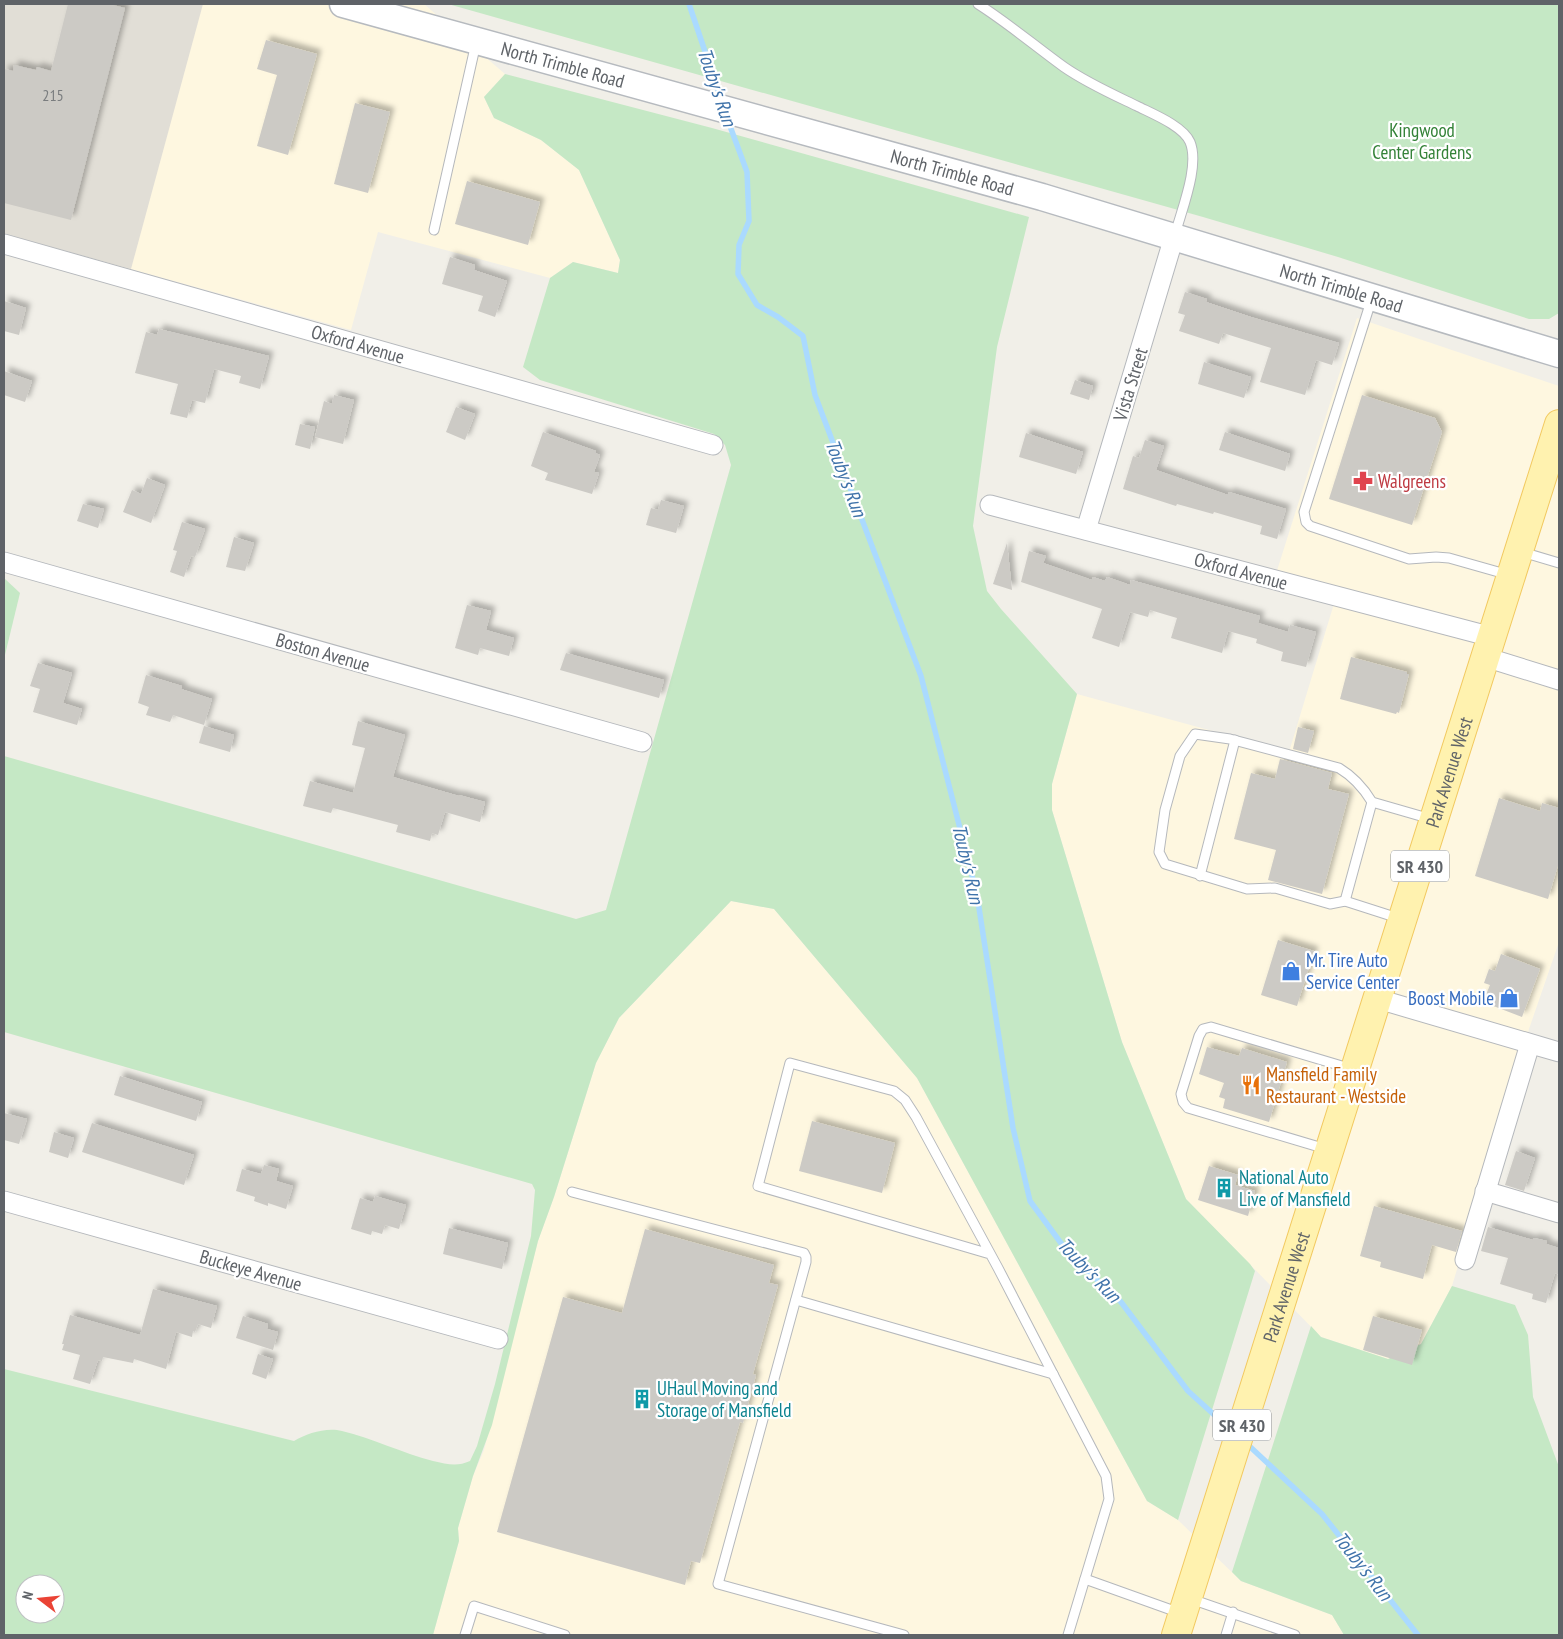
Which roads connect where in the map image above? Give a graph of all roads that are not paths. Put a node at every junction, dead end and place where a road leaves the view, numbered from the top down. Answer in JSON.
{"nodes":[{"id":1,"x":343,"y":4,"type":"edge"},
{"id":2,"x":978,"y":4,"type":"edge"},
{"id":3,"x":477,"y":40,"type":"junction"},
{"id":4,"x":434,"y":230,"type":"dead end"},
{"id":5,"x":1174,"y":237,"type":"junction"},
{"id":6,"x":4,"y":244,"type":"edge"},
{"id":7,"x":1372,"y":298,"type":"junction"},
{"id":8,"x":1559,"y":354,"type":"edge"},
{"id":9,"x":1559,"y":424,"type":"edge"},
{"id":10,"x":713,"y":444,"type":"dead end"},
{"id":11,"x":990,"y":505,"type":"dead end"},
{"id":12,"x":1086,"y":530,"type":"junction"},
{"id":13,"x":4,"y":562,"type":"edge"},
{"id":14,"x":1516,"y":563,"type":"junction"},
{"id":15,"x":1559,"y":563,"type":"edge"},
{"id":16,"x":1488,"y":647,"type":"junction"},
{"id":17,"x":1559,"y":680,"type":"edge"},
{"id":18,"x":1235,"y":740,"type":"junction"},
{"id":19,"x":642,"y":742,"type":"dead end"},
{"id":20,"x":1372,"y":802,"type":"junction"},
{"id":21,"x":1434,"y":820,"type":"junction"},
{"id":22,"x":1200,"y":876,"type":"junction"},
{"id":23,"x":1345,"y":901,"type":"junction"},
{"id":24,"x":1403,"y":919,"type":"junction"},
{"id":25,"x":1378,"y":999,"type":"junction"},
{"id":26,"x":1530,"y":1044,"type":"junction"},
{"id":27,"x":1559,"y":1052,"type":"edge"},
{"id":28,"x":1355,"y":1070,"type":"junction"},
{"id":29,"x":1330,"y":1150,"type":"junction"},
{"id":30,"x":1485,"y":1191,"type":"junction"},
{"id":31,"x":572,"y":1192,"type":"dead end"},
{"id":32,"x":4,"y":1201,"type":"edge"},
{"id":33,"x":1559,"y":1213,"type":"edge"},
{"id":34,"x":990,"y":1254,"type":"junction"},
{"id":35,"x":1465,"y":1260,"type":"dead end"},
{"id":36,"x":796,"y":1300,"type":"junction"},
{"id":37,"x":498,"y":1339,"type":"dead end"},
{"id":38,"x":1053,"y":1374,"type":"junction"},
{"id":39,"x":1085,"y":1579,"type":"junction"},
{"id":40,"x":1234,"y":1612,"type":"junction"},
{"id":41,"x":1182,"y":1616,"type":"edge"},
{"id":42,"x":465,"y":1635,"type":"edge"},
{"id":43,"x":565,"y":1635,"type":"edge"},
{"id":44,"x":904,"y":1635,"type":"edge"},
{"id":45,"x":1068,"y":1635,"type":"edge"},
{"id":46,"x":1226,"y":1635,"type":"edge"},
{"id":47,"x":1295,"y":1635,"type":"edge"}],
"edges":[{"from":1,"to":3,"type":"main road","name":"North Trimble Road"},
{"from":2,"to":5,"type":"lane"},
{"from":3,"to":4,"type":"lane"},
{"from":3,"to":5,"type":"main road","name":"North Trimble Road"},
{"from":5,"to":7,"type":"main road","name":"North Trimble Road"},
{"from":5,"to":12,"type":"street","name":"Vista Street"},
{"from":6,"to":10,"type":"street","name":"Oxford Avenue"},
{"from":7,"to":8,"type":"main road","name":"North Trimble Road"},
{"from":7,"to":14,"type":"lane"},
{"from":9,"to":14,"type":"main road","name":"Park Avenue West","number":"SR 430"},
{"from":11,"to":12,"type":"street","name":"Oxford Avenue"},
{"from":12,"to":16,"type":"street","name":"Oxford Avenue"},
{"from":13,"to":19,"type":"street","name":"Boston Avenue"},
{"from":14,"to":15,"type":"lane"},
{"from":14,"to":16,"type":"main road","name":"Park Avenue West","number":"SR 430"},
{"from":16,"to":17,"type":"street","name":"Oxford Avenue"},
{"from":16,"to":21,"type":"main road","name":"Park Avenue West","number":"SR 430"},
{"from":18,"to":20,"type":"lane"},
{"from":18,"to":22,"type":"lane"},
{"from":18,"to":22,"type":"lane"},
{"from":20,"to":21,"type":"lane"},
{"from":20,"to":23,"type":"lane"},
{"from":21,"to":24,"type":"main road","name":"Park Avenue West","number":"SR 430"},
{"from":22,"to":23,"type":"lane"},
{"from":23,"to":24,"type":"lane"},
{"from":24,"to":25,"type":"main road","name":"Park Avenue West","number":"SR 430"},
{"from":25,"to":26,"type":"street"},
{"from":25,"to":28,"type":"main road","name":"Park Avenue West","number":"SR 430"},
{"from":26,"to":27,"type":"street"},
{"from":26,"to":30,"type":"street"},
{"from":28,"to":29,"type":"main road","name":"Park Avenue West","number":"SR 430"},
{"from":28,"to":29,"type":"lane"},
{"from":29,"to":41,"type":"main road","name":"Park Avenue West","number":"SR 430"},
{"from":30,"to":33,"type":"street"},
{"from":30,"to":35,"type":"street"},
{"from":31,"to":36,"type":"lane"},
{"from":32,"to":37,"type":"street","name":"Buckeye Avenue"},
{"from":34,"to":34,"type":"lane"},
{"from":34,"to":38,"type":"lane"},
{"from":36,"to":38,"type":"lane"},
{"from":36,"to":44,"type":"lane"},
{"from":38,"to":39,"type":"lane"},
{"from":39,"to":41,"type":"lane"},
{"from":39,"to":45,"type":"lane"},
{"from":40,"to":41,"type":"lane"},
{"from":40,"to":46,"type":"lane"},
{"from":40,"to":47,"type":"lane"},
{"from":42,"to":43,"type":"lane"}]}
